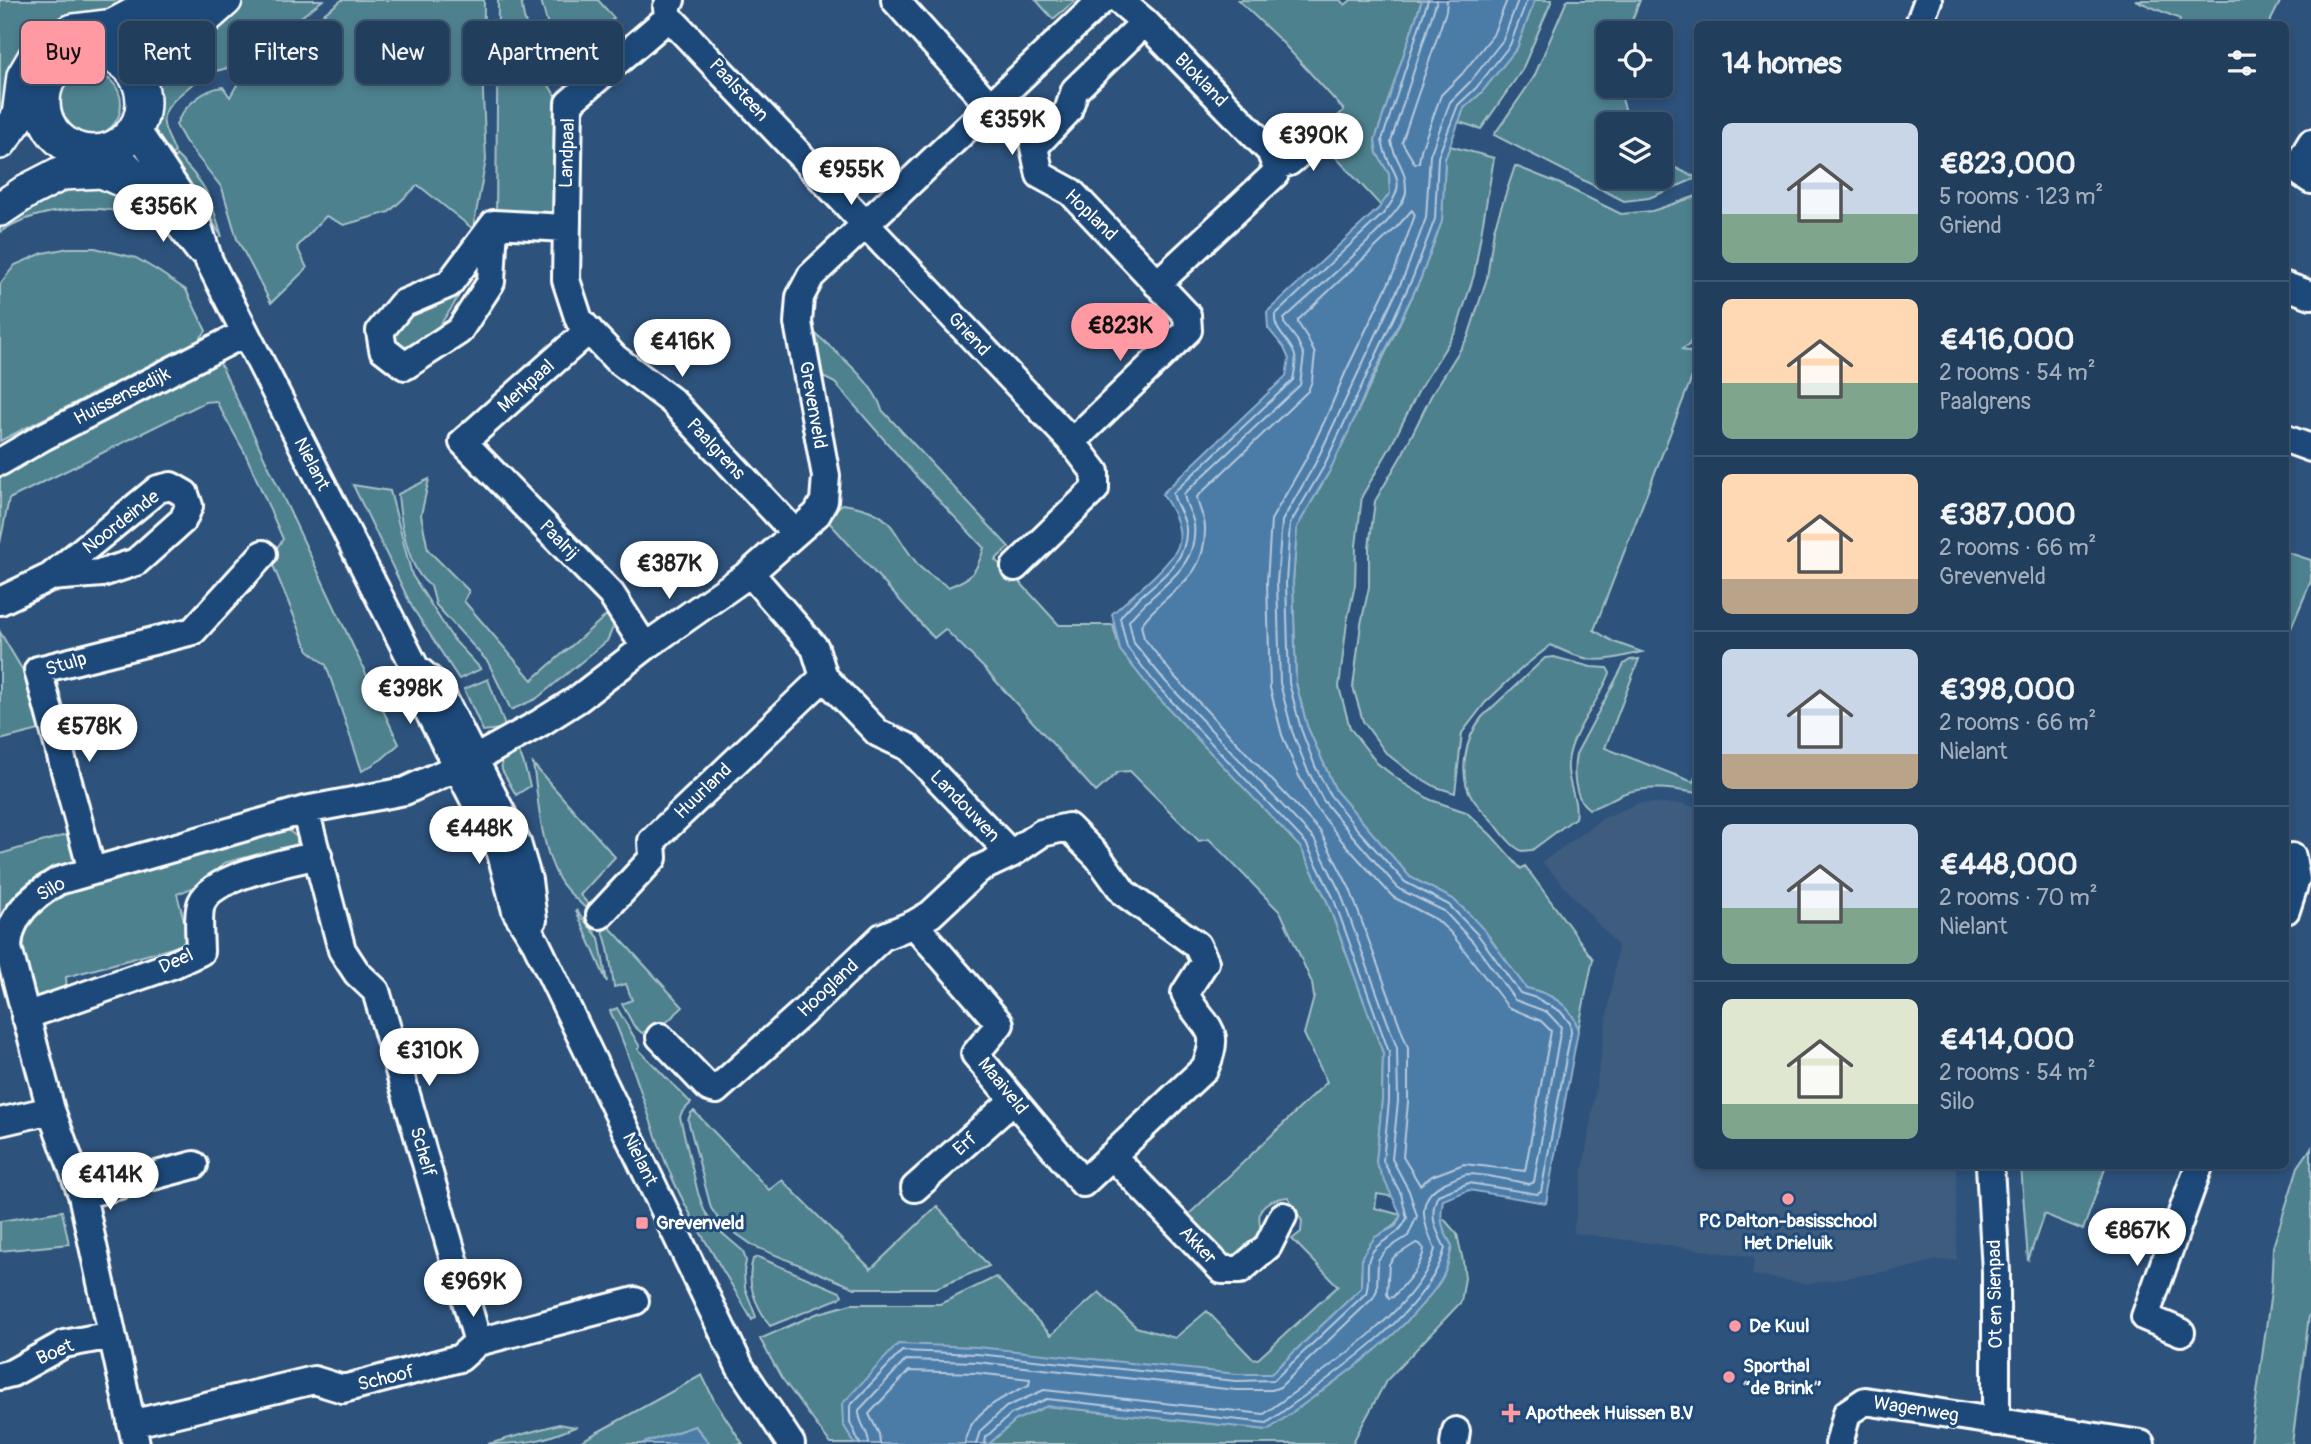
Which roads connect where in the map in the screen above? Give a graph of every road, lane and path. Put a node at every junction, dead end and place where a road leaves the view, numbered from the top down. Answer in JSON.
{"nodes":[{"id":1,"x":156,"y":0,"type":"edge"},
{"id":2,"x":186,"y":0,"type":"edge"},
{"id":3,"x":225,"y":0,"type":"edge"},
{"id":4,"x":895,"y":0,"type":"edge"},
{"id":5,"x":1102,"y":0,"type":"edge"},
{"id":6,"x":1119,"y":0,"type":"edge"},
{"id":7,"x":1928,"y":0,"type":"edge"},
{"id":8,"x":670,"y":8,"type":"edge"},
{"id":9,"x":168,"y":21,"type":"edge"},
{"id":10,"x":195,"y":21,"type":"edge"},
{"id":11,"x":1920,"y":21,"type":"edge"},
{"id":12,"x":1145,"y":22,"type":"junction"},
{"id":13,"x":119,"y":63,"type":"edge"},
{"id":14,"x":134,"y":84,"type":"edge"},
{"id":15,"x":991,"y":107,"type":"junction"},
{"id":16,"x":44,"y":117,"type":"junction"},
{"id":17,"x":1323,"y":133,"type":"dead end"},
{"id":18,"x":124,"y":139,"type":"junction"},
{"id":19,"x":0,"y":142,"type":"edge"},
{"id":20,"x":2311,"y":143,"type":"edge"},
{"id":21,"x":66,"y":146,"type":"junction"},
{"id":22,"x":0,"y":161,"type":"edge"},
{"id":23,"x":1276,"y":166,"type":"junction"},
{"id":24,"x":2311,"y":180,"type":"edge"},
{"id":25,"x":155,"y":194,"type":"junction"},
{"id":26,"x":0,"y":195,"type":"edge"},
{"id":27,"x":0,"y":209,"type":"edge"},
{"id":28,"x":494,"y":224,"type":"junction"},
{"id":29,"x":866,"y":225,"type":"junction"},
{"id":30,"x":565,"y":228,"type":"junction"},
{"id":31,"x":209,"y":261,"type":"junction"},
{"id":32,"x":1157,"y":284,"type":"junction"},
{"id":33,"x":2289,"y":287,"type":"edge"},
{"id":34,"x":2311,"y":295,"type":"edge"},
{"id":35,"x":589,"y":330,"type":"junction"},
{"id":36,"x":245,"y":333,"type":"junction"},
{"id":37,"x":2289,"y":440,"type":"edge"},
{"id":38,"x":463,"y":442,"type":"joint"},
{"id":39,"x":1072,"y":442,"type":"junction"},
{"id":40,"x":2311,"y":448,"type":"edge"},
{"id":41,"x":0,"y":462,"type":"edge"},
{"id":42,"x":795,"y":533,"type":"junction"},
{"id":43,"x":263,"y":555,"type":"dead end"},
{"id":44,"x":1016,"y":567,"type":"dead end"},
{"id":45,"x":750,"y":573,"type":"junction"},
{"id":46,"x":50,"y":577,"type":"junction"},
{"id":47,"x":0,"y":601,"type":"edge"},
{"id":48,"x":645,"y":647,"type":"junction"},
{"id":49,"x":824,"y":677,"type":"junction"},
{"id":50,"x":466,"y":763,"type":"junction"},
{"id":51,"x":305,"y":810,"type":"junction"},
{"id":52,"x":2296,"y":852,"type":"edge"},
{"id":53,"x":1011,"y":854,"type":"junction"},
{"id":54,"x":318,"y":855,"type":"junction"},
{"id":55,"x":92,"y":871,"type":"junction"},
{"id":56,"x":2289,"y":901,"type":"edge"},
{"id":57,"x":600,"y":915,"type":"dead end"},
{"id":58,"x":914,"y":924,"type":"junction"},
{"id":59,"x":4,"y":948,"type":"edge"},
{"id":60,"x":25,"y":1016,"type":"junction"},
{"id":61,"x":660,"y":1037,"type":"dead end"},
{"id":62,"x":1014,"y":1100,"type":"junction"},
{"id":63,"x":51,"y":1110,"type":"junction"},
{"id":64,"x":0,"y":1122,"type":"edge"},
{"id":65,"x":1113,"y":1157,"type":"junction"},
{"id":66,"x":194,"y":1165,"type":"dead end"},
{"id":67,"x":1990,"y":1169,"type":"edge"},
{"id":68,"x":2198,"y":1169,"type":"edge"},
{"id":69,"x":1083,"y":1184,"type":"joint"},
{"id":70,"x":915,"y":1188,"type":"dead end"},
{"id":71,"x":82,"y":1195,"type":"junction"},
{"id":72,"x":1283,"y":1216,"type":"dead end"},
{"id":73,"x":635,"y":1301,"type":"dead end"},
{"id":74,"x":2181,"y":1332,"type":"dead end"},
{"id":75,"x":112,"y":1335,"type":"junction"},
{"id":76,"x":478,"y":1342,"type":"junction"},
{"id":77,"x":0,"y":1376,"type":"edge"},
{"id":78,"x":1996,"y":1422,"type":"junction"},
{"id":79,"x":133,"y":1434,"type":"edge"},
{"id":80,"x":2102,"y":1441,"type":"edge"},
{"id":81,"x":791,"y":1444,"type":"edge"},
{"id":82,"x":1839,"y":1444,"type":"edge"},
{"id":83,"x":2141,"y":1444,"type":"edge"}],
"edges":[{"from":1,"to":19,"type":"main road"},
{"from":2,"to":9,"type":"main road"},
{"from":3,"to":10,"type":"main road"},
{"from":4,"to":15,"type":"street"},
{"from":5,"to":15,"type":"street","name":"Grevenveld"},
{"from":6,"to":12,"type":"street","name":"Blokland"},
{"from":7,"to":11,"type":"street"},
{"from":8,"to":29,"type":"street","name":"Paalsteen"},
{"from":8,"to":30,"type":"street","name":"Landpaal"},
{"from":12,"to":23,"type":"street","name":"Blokland"},
{"from":12,"to":32,"type":"street","name":"Hopland"},
{"from":13,"to":16,"type":"main road"},
{"from":14,"to":18,"type":"main road"},
{"from":15,"to":29,"type":"street","name":"Grevenveld"},
{"from":16,"to":21,"type":"main road"},
{"from":16,"to":22,"type":"main road"},
{"from":17,"to":23,"type":"street"},
{"from":18,"to":21,"type":"main road"},
{"from":18,"to":25,"type":"street","name":"Nielant"},
{"from":18,"to":31,"type":"street","name":"Nielant"},
{"from":20,"to":24,"type":"street"},
{"from":21,"to":26,"type":"main road"},
{"from":23,"to":32,"type":"street"},
{"from":25,"to":27,"type":"main road"},
{"from":25,"to":31,"type":"street","name":"Nielant"},
{"from":28,"to":28,"type":"street"},
{"from":28,"to":30,"type":"street"},
{"from":29,"to":39,"type":"street","name":"Griend"},
{"from":29,"to":42,"type":"street","name":"Grevenveld"},
{"from":30,"to":35,"type":"street","name":"Paalgrens"},
{"from":31,"to":36,"type":"street","name":"Nielant"},
{"from":32,"to":39,"type":"street"},
{"from":33,"to":34,"type":"street"},
{"from":35,"to":38,"type":"street","name":"Merkpaal"},
{"from":35,"to":42,"type":"street","name":"Paalgrens"},
{"from":36,"to":41,"type":"street","name":"Huissensedijk"},
{"from":36,"to":50,"type":"street","name":"Nielant"},
{"from":37,"to":40,"type":"street"},
{"from":38,"to":48,"type":"street","name":"Paalrij"},
{"from":39,"to":44,"type":"street","name":"Griend"},
{"from":42,"to":45,"type":"street","name":"Grevenveld"},
{"from":43,"to":55,"type":"street","name":"Stulp"},
{"from":45,"to":48,"type":"street","name":"Grevenveld"},
{"from":45,"to":49,"type":"street","name":"Landouwen"},
{"from":46,"to":46,"type":"street","name":"Noordeinde"},
{"from":46,"to":47,"type":"street","name":"Noordeinde"},
{"from":48,"to":50,"type":"street","name":"Grevenveld"},
{"from":49,"to":53,"type":"street","name":"Landouwen"},
{"from":49,"to":57,"type":"street","name":"Huurland"},
{"from":50,"to":51,"type":"street","name":"Silo"},
{"from":50,"to":81,"type":"street","name":"Nielant"},
{"from":51,"to":54,"type":"street","name":"Schelf"},
{"from":51,"to":55,"type":"street","name":"Silo"},
{"from":52,"to":56,"type":"street"},
{"from":53,"to":58,"type":"street","name":"Hoogland"},
{"from":53,"to":65,"type":"street","name":"Landouwen"},
{"from":54,"to":60,"type":"street","name":"Deel"},
{"from":54,"to":76,"type":"street","name":"Schelf"},
{"from":55,"to":59,"type":"street","name":"Silo"},
{"from":58,"to":61,"type":"street","name":"Hoogland"},
{"from":58,"to":62,"type":"street","name":"Maaiveld"},
{"from":59,"to":60,"type":"street","name":"Silo"},
{"from":60,"to":63,"type":"street","name":"Silo"},
{"from":62,"to":69,"type":"street","name":"Maaiveld"},
{"from":62,"to":70,"type":"street","name":"Erf"},
{"from":63,"to":64,"type":"street"},
{"from":63,"to":71,"type":"street","name":"Silo"},
{"from":65,"to":69,"type":"street","name":"Landouwen"},
{"from":65,"to":72,"type":"street","name":"Akker"},
{"from":66,"to":71,"type":"street"},
{"from":67,"to":78,"type":"street","name":"Ot en Sienpad"},
{"from":68,"to":74,"type":"street"},
{"from":71,"to":75,"type":"street","name":"Silo"},
{"from":73,"to":76,"type":"street","name":"Schoof"},
{"from":75,"to":77,"type":"street","name":"Boet"},
{"from":75,"to":79,"type":"street","name":"Silo"},
{"from":76,"to":79,"type":"street","name":"Schoof"},
{"from":78,"to":80,"type":"street","name":"Wagenweg"},
{"from":78,"to":82,"type":"street","name":"Wagenweg"},
{"from":80,"to":83,"type":"street","name":"Wagenweg"}]}
